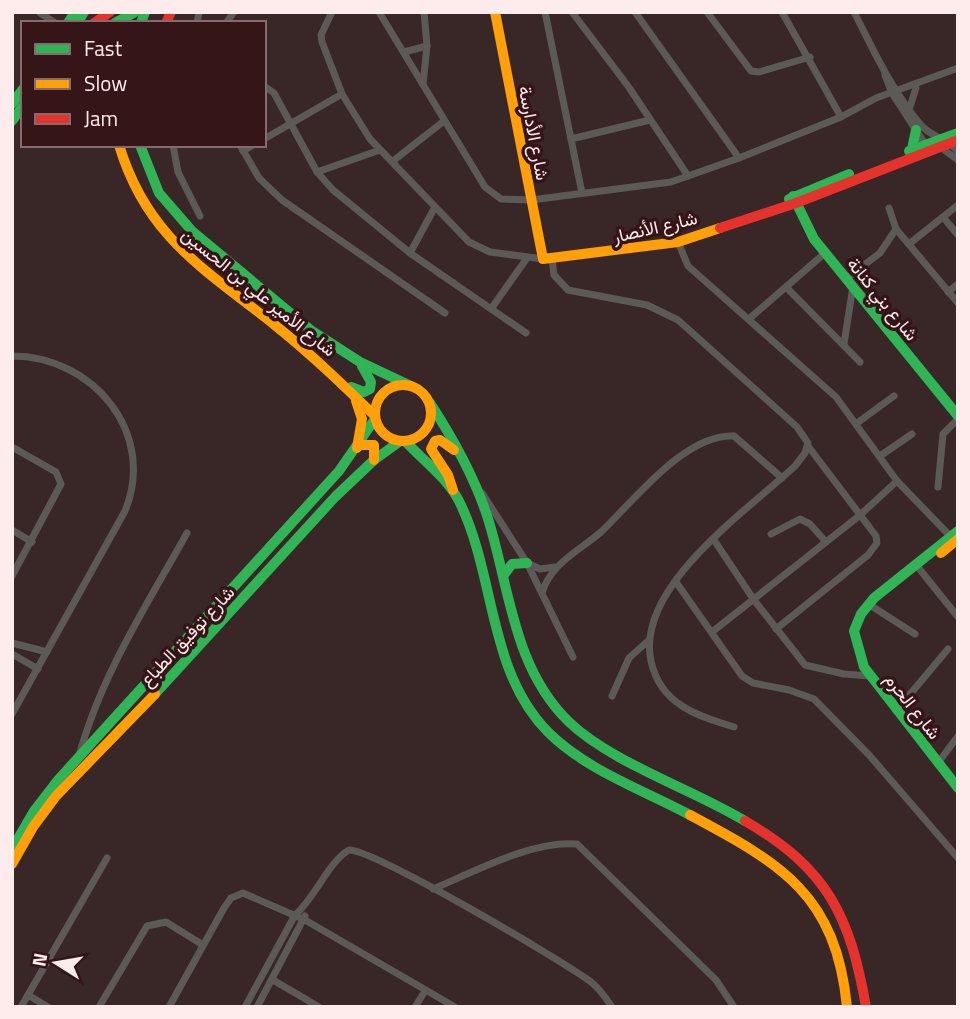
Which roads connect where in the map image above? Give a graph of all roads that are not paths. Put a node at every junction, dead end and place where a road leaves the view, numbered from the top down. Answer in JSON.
{"nodes":[{"id":1,"x":135,"y":12,"type":"edge"},
{"id":2,"x":379,"y":12,"type":"edge"},
{"id":3,"x":424,"y":12,"type":"edge"},
{"id":4,"x":495,"y":12,"type":"edge"},
{"id":5,"x":545,"y":12,"type":"edge"},
{"id":6,"x":572,"y":12,"type":"edge"},
{"id":7,"x":635,"y":12,"type":"edge"},
{"id":8,"x":707,"y":12,"type":"edge"},
{"id":9,"x":782,"y":12,"type":"edge"},
{"id":10,"x":855,"y":12,"type":"edge"},
{"id":11,"x":331,"y":14,"type":"dead end"},
{"id":12,"x":119,"y":21,"type":"edge"},
{"id":13,"x":427,"y":46,"type":"junction"},
{"id":14,"x":404,"y":52,"type":"junction"},
{"id":15,"x":810,"y":57,"type":"junction"},
{"id":16,"x":958,"y":68,"type":"edge"},
{"id":17,"x":928,"y":81,"type":"junction"},
{"id":18,"x":423,"y":85,"type":"junction"},
{"id":19,"x":266,"y":87,"type":"edge"},
{"id":20,"x":916,"y":88,"type":"junction"},
{"id":21,"x":896,"y":93,"type":"junction"},
{"id":22,"x":342,"y":94,"type":"junction"},
{"id":23,"x":909,"y":110,"type":"junction"},
{"id":24,"x":841,"y":117,"type":"junction"},
{"id":25,"x":650,"y":120,"type":"junction"},
{"id":26,"x":444,"y":121,"type":"junction"},
{"id":27,"x":291,"y":123,"type":"junction"},
{"id":28,"x":916,"y":130,"type":"junction"},
{"id":29,"x":958,"y":133,"type":"edge"},
{"id":30,"x":266,"y":138,"type":"edge"},
{"id":31,"x":571,"y":139,"type":"junction"},
{"id":32,"x":948,"y":142,"type":"edge"},
{"id":33,"x":925,"y":144,"type":"junction"},
{"id":34,"x":120,"y":147,"type":"edge"},
{"id":35,"x":141,"y":147,"type":"edge"},
{"id":36,"x":173,"y":147,"type":"edge"},
{"id":37,"x":242,"y":148,"type":"edge"},
{"id":38,"x":912,"y":149,"type":"junction"},
{"id":39,"x":380,"y":150,"type":"junction"},
{"id":40,"x":958,"y":152,"type":"edge"},
{"id":41,"x":739,"y":158,"type":"junction"},
{"id":42,"x":958,"y":160,"type":"edge"},
{"id":43,"x":393,"y":161,"type":"junction"},
{"id":44,"x":880,"y":165,"type":"junction"},
{"id":45,"x":317,"y":172,"type":"junction"},
{"id":46,"x":688,"y":176,"type":"junction"},
{"id":47,"x":582,"y":194,"type":"junction"},
{"id":48,"x":531,"y":200,"type":"junction"},
{"id":49,"x":794,"y":200,"type":"junction"},
{"id":50,"x":958,"y":205,"type":"edge"},
{"id":51,"x":435,"y":207,"type":"junction"},
{"id":52,"x":889,"y":208,"type":"dead end"},
{"id":53,"x":200,"y":216,"type":"dead end"},
{"id":54,"x":943,"y":217,"type":"junction"},
{"id":55,"x":896,"y":229,"type":"junction"},
{"id":56,"x":958,"y":235,"type":"edge"},
{"id":57,"x":678,"y":242,"type":"junction"},
{"id":58,"x":909,"y":244,"type":"junction"},
{"id":59,"x":410,"y":253,"type":"junction"},
{"id":60,"x":825,"y":253,"type":"junction"},
{"id":61,"x":527,"y":258,"type":"junction"},
{"id":62,"x":547,"y":259,"type":"junction"},
{"id":63,"x":850,"y":282,"type":"junction"},
{"id":64,"x":958,"y":284,"type":"edge"},
{"id":65,"x":787,"y":288,"type":"junction"},
{"id":66,"x":948,"y":292,"type":"junction"},
{"id":67,"x":958,"y":303,"type":"edge"},
{"id":68,"x":491,"y":309,"type":"junction"},
{"id":69,"x":445,"y":313,"type":"dead end"},
{"id":70,"x":750,"y":318,"type":"junction"},
{"id":71,"x":526,"y":333,"type":"dead end"},
{"id":72,"x":844,"y":344,"type":"junction"},
{"id":73,"x":12,"y":356,"type":"edge"},
{"id":74,"x":860,"y":362,"type":"dead end"},
{"id":75,"x":360,"y":364,"type":"junction"},
{"id":76,"x":345,"y":384,"type":"junction"},
{"id":77,"x":411,"y":386,"type":"junction"},
{"id":78,"x":894,"y":396,"type":"dead end"},
{"id":79,"x":430,"y":403,"type":"junction"},
{"id":80,"x":958,"y":417,"type":"edge"},
{"id":81,"x":375,"y":418,"type":"junction"},
{"id":82,"x":857,"y":423,"type":"junction"},
{"id":83,"x":912,"y":434,"type":"dead end"},
{"id":84,"x":403,"y":442,"type":"junction"},
{"id":85,"x":808,"y":446,"type":"junction"},
{"id":86,"x":12,"y":447,"type":"edge"},
{"id":87,"x":358,"y":447,"type":"junction"},
{"id":88,"x":457,"y":451,"type":"junction"},
{"id":89,"x":880,"y":456,"type":"junction"},
{"id":90,"x":374,"y":460,"type":"junction"},
{"id":91,"x":782,"y":478,"type":"junction"},
{"id":92,"x":473,"y":481,"type":"junction"},
{"id":93,"x":897,"y":481,"type":"junction"},
{"id":94,"x":938,"y":487,"type":"dead end"},
{"id":95,"x":453,"y":493,"type":"junction"},
{"id":96,"x":859,"y":516,"type":"junction"},
{"id":97,"x":12,"y":530,"type":"edge"},
{"id":98,"x":187,"y":533,"type":"dead end"},
{"id":99,"x":771,"y":534,"type":"dead end"},
{"id":100,"x":955,"y":537,"type":"edge"},
{"id":101,"x":714,"y":540,"type":"junction"},
{"id":102,"x":32,"y":542,"type":"junction"},
{"id":103,"x":826,"y":542,"type":"junction"},
{"id":104,"x":527,"y":563,"type":"junction"},
{"id":105,"x":555,"y":567,"type":"junction"},
{"id":106,"x":919,"y":568,"type":"junction"},
{"id":107,"x":12,"y":576,"type":"edge"},
{"id":108,"x":503,"y":576,"type":"junction"},
{"id":109,"x":676,"y":582,"type":"junction"},
{"id":110,"x":542,"y":593,"type":"junction"},
{"id":111,"x":754,"y":600,"type":"junction"},
{"id":112,"x":873,"y":607,"type":"junction"},
{"id":113,"x":958,"y":617,"type":"edge"},
{"id":114,"x":776,"y":629,"type":"junction"},
{"id":115,"x":712,"y":632,"type":"junction"},
{"id":116,"x":915,"y":634,"type":"dead end"},
{"id":117,"x":855,"y":638,"type":"junction"},
{"id":118,"x":648,"y":641,"type":"junction"},
{"id":119,"x":12,"y":643,"type":"edge"},
{"id":120,"x":948,"y":649,"type":"dead end"},
{"id":121,"x":47,"y":652,"type":"junction"},
{"id":122,"x":12,"y":654,"type":"edge"},
{"id":123,"x":573,"y":657,"type":"dead end"},
{"id":124,"x":38,"y":669,"type":"junction"},
{"id":125,"x":870,"y":676,"type":"junction"},
{"id":126,"x":612,"y":696,"type":"dead end"},
{"id":127,"x":895,"y":711,"type":"junction"},
{"id":128,"x":12,"y":714,"type":"edge"},
{"id":129,"x":108,"y":723,"type":"junction"},
{"id":130,"x":734,"y":727,"type":"dead end"},
{"id":131,"x":119,"y":733,"type":"junction"},
{"id":132,"x":958,"y":736,"type":"edge"},
{"id":133,"x":79,"y":756,"type":"junction"},
{"id":134,"x":938,"y":763,"type":"junction"},
{"id":135,"x":958,"y":788,"type":"edge"},
{"id":136,"x":12,"y":849,"type":"edge"},
{"id":137,"x":107,"y":858,"type":"dead end"},
{"id":138,"x":958,"y":858,"type":"edge"},
{"id":139,"x":12,"y":864,"type":"edge"},
{"id":140,"x":433,"y":889,"type":"junction"},
{"id":141,"x":307,"y":905,"type":"junction"},
{"id":142,"x":295,"y":915,"type":"junction"},
{"id":143,"x":305,"y":920,"type":"junction"},
{"id":144,"x":203,"y":945,"type":"junction"},
{"id":145,"x":273,"y":980,"type":"junction"},
{"id":146,"x":425,"y":991,"type":"junction"},
{"id":147,"x":28,"y":995,"type":"junction"},
{"id":148,"x":21,"y":1007,"type":"edge"},
{"id":149,"x":48,"y":1007,"type":"edge"},
{"id":150,"x":99,"y":1007,"type":"edge"},
{"id":151,"x":169,"y":1007,"type":"edge"},
{"id":152,"x":245,"y":1007,"type":"edge"},
{"id":153,"x":257,"y":1007,"type":"edge"},
{"id":154,"x":319,"y":1007,"type":"edge"},
{"id":155,"x":415,"y":1007,"type":"edge"},
{"id":156,"x":456,"y":1007,"type":"edge"},
{"id":157,"x":612,"y":1007,"type":"edge"},
{"id":158,"x":734,"y":1007,"type":"edge"},
{"id":159,"x":847,"y":1007,"type":"edge"},
{"id":160,"x":866,"y":1007,"type":"edge"}],
"edges":[{"from":1,"to":12,"type":"main road"},
{"from":2,"to":14,"type":"street"},
{"from":3,"to":13,"type":"street"},
{"from":4,"to":48,"type":"main road","name":"شارع الأدارسة"},
{"from":5,"to":31,"type":"street"},
{"from":6,"to":25,"type":"street"},
{"from":7,"to":41,"type":"street"},
{"from":8,"to":15,"type":"street"},
{"from":9,"to":15,"type":"street"},
{"from":10,"to":21,"type":"street"},
{"from":11,"to":22,"type":"street"},
{"from":13,"to":14,"type":"street"},
{"from":13,"to":18,"type":"street"},
{"from":14,"to":18,"type":"street"},
{"from":15,"to":24,"type":"street"},
{"from":16,"to":17,"type":"street"},
{"from":17,"to":20,"type":"street"},
{"from":17,"to":21,"type":"street"},
{"from":18,"to":26,"type":"street"},
{"from":19,"to":27,"type":"street"},
{"from":20,"to":21,"type":"street"},
{"from":20,"to":23,"type":"street"},
{"from":21,"to":23,"type":"street"},
{"from":21,"to":24,"type":"street"},
{"from":21,"to":28,"type":"street"},
{"from":22,"to":27,"type":"street"},
{"from":22,"to":39,"type":"street"},
{"from":23,"to":32,"type":"street"},
{"from":24,"to":41,"type":"street"},
{"from":25,"to":31,"type":"street"},
{"from":25,"to":46,"type":"street"},
{"from":26,"to":43,"type":"street"},
{"from":26,"to":48,"type":"street"},
{"from":27,"to":30,"type":"street"},
{"from":27,"to":45,"type":"street"},
{"from":28,"to":33,"type":"street"},
{"from":28,"to":38,"type":"main road"},
{"from":29,"to":32,"type":"main road","name":"شارع الأنصار"},
{"from":31,"to":47,"type":"street"},
{"from":32,"to":33,"type":"main road","name":"شارع الأنصار"},
{"from":32,"to":40,"type":"street"},
{"from":32,"to":42,"type":"street"},
{"from":32,"to":44,"type":"main road","name":"شارع الأنصار"},
{"from":33,"to":38,"type":"main road","name":"شارع الأنصار"},
{"from":34,"to":76,"type":"main road","name":"شارع الأمير علي بن الحسين"},
{"from":35,"to":75,"type":"main road","name":"شارع الأمير علي بن الحسين"},
{"from":36,"to":53,"type":"street"},
{"from":37,"to":69,"type":"street"},
{"from":38,"to":44,"type":"main road","name":"شارع الأنصار"},
{"from":39,"to":43,"type":"street"},
{"from":39,"to":45,"type":"street"},
{"from":41,"to":46,"type":"street"},
{"from":43,"to":51,"type":"street"},
{"from":44,"to":49,"type":"main road","name":"شارع الأنصار"},
{"from":45,"to":59,"type":"street"},
{"from":46,"to":47,"type":"street"},
{"from":47,"to":48,"type":"street"},
{"from":48,"to":62,"type":"main road","name":"شارع الأدارسة"},
{"from":49,"to":57,"type":"main road","name":"شارع الأنصار"},
{"from":49,"to":60,"type":"main road","name":"شارع بني كنانة"},
{"from":50,"to":54,"type":"street"},
{"from":51,"to":59,"type":"street"},
{"from":51,"to":61,"type":"street"},
{"from":52,"to":55,"type":"street"},
{"from":54,"to":56,"type":"street"},
{"from":54,"to":58,"type":"street"},
{"from":55,"to":58,"type":"street"},
{"from":55,"to":63,"type":"street"},
{"from":57,"to":62,"type":"main road","name":"شارع الأنصار"},
{"from":57,"to":70,"type":"street"},
{"from":58,"to":66,"type":"street"},
{"from":59,"to":68,"type":"street"},
{"from":60,"to":63,"type":"main road","name":"شارع بني كنانة"},
{"from":60,"to":65,"type":"street"},
{"from":61,"to":62,"type":"street"},
{"from":61,"to":68,"type":"street"},
{"from":62,"to":85,"type":"street"},
{"from":63,"to":72,"type":"street"},
{"from":63,"to":80,"type":"main road","name":"شارع بني كنانة"},
{"from":64,"to":66,"type":"street"},
{"from":65,"to":70,"type":"street"},
{"from":65,"to":72,"type":"street"},
{"from":66,"to":67,"type":"street"},
{"from":68,"to":71,"type":"street"},
{"from":70,"to":82,"type":"street"},
{"from":72,"to":74,"type":"street"},
{"from":73,"to":121,"type":"street"},
{"from":75,"to":76,"type":"main road"},
{"from":75,"to":77,"type":"main road","name":"شارع الأمير علي بن الحسين"},
{"from":76,"to":81,"type":"main road","name":"شارع الأمير علي بن الحسين"},
{"from":76,"to":87,"type":"main road"},
{"from":77,"to":79,"type":"main road"},
{"from":77,"to":81,"type":"main road"},
{"from":78,"to":82,"type":"street"},
{"from":79,"to":84,"type":"main road"},
{"from":79,"to":88,"type":"main road"},
{"from":80,"to":94,"type":"street"},
{"from":81,"to":84,"type":"main road"},
{"from":81,"to":87,"type":"main road","name":"شارع توفيق الطباع"},
{"from":82,"to":89,"type":"street"},
{"from":83,"to":89,"type":"street"},
{"from":84,"to":90,"type":"main road","name":"شارع توفيق الطباع"},
{"from":84,"to":95,"type":"main road"},
{"from":85,"to":91,"type":"street"},
{"from":85,"to":96,"type":"street"},
{"from":86,"to":102,"type":"street"},
{"from":87,"to":90,"type":"main road"},
{"from":87,"to":129,"type":"main road","name":"شارع توفيق الطباع"},
{"from":88,"to":92,"type":"main road"},
{"from":88,"to":95,"type":"main road"},
{"from":89,"to":93,"type":"street"},
{"from":90,"to":131,"type":"main road","name":"شارع توفيق الطباع"},
{"from":91,"to":101,"type":"street"},
{"from":91,"to":105,"type":"street"},
{"from":92,"to":104,"type":"street"},
{"from":92,"to":108,"type":"main road"},
{"from":93,"to":96,"type":"street"},
{"from":93,"to":100,"type":"street"},
{"from":95,"to":159,"type":"main road"},
{"from":96,"to":103,"type":"street"},
{"from":96,"to":114,"type":"street"},
{"from":97,"to":102,"type":"street"},
{"from":98,"to":133,"type":"street"},
{"from":99,"to":103,"type":"street"},
{"from":100,"to":106,"type":"main road"},
{"from":101,"to":109,"type":"street"},
{"from":101,"to":111,"type":"street"},
{"from":102,"to":107,"type":"street"},
{"from":103,"to":111,"type":"street"},
{"from":104,"to":105,"type":"street"},
{"from":104,"to":108,"type":"main road"},
{"from":104,"to":110,"type":"street"},
{"from":105,"to":110,"type":"street"},
{"from":106,"to":112,"type":"main road"},
{"from":106,"to":113,"type":"street"},
{"from":106,"to":117,"type":"main road"},
{"from":108,"to":160,"type":"main road"},
{"from":109,"to":115,"type":"street"},
{"from":109,"to":118,"type":"street"},
{"from":110,"to":123,"type":"street"},
{"from":111,"to":114,"type":"street"},
{"from":111,"to":115,"type":"street"},
{"from":112,"to":116,"type":"street"},
{"from":112,"to":117,"type":"main road"},
{"from":114,"to":125,"type":"street"},
{"from":115,"to":138,"type":"street"},
{"from":117,"to":125,"type":"main road","name":"شارع الحرم"},
{"from":118,"to":126,"type":"street"},
{"from":118,"to":130,"type":"street"},
{"from":119,"to":121,"type":"street"},
{"from":120,"to":127,"type":"street"},
{"from":121,"to":124,"type":"street"},
{"from":122,"to":124,"type":"street"},
{"from":124,"to":128,"type":"street"},
{"from":125,"to":127,"type":"main road","name":"شارع الحرم"},
{"from":127,"to":134,"type":"main road","name":"شارع الحرم"},
{"from":129,"to":131,"type":"main road"},
{"from":129,"to":133,"type":"main road","name":"شارع توفيق الطباع"},
{"from":131,"to":139,"type":"main road","name":"شارع توفيق الطباع"},
{"from":132,"to":134,"type":"street"},
{"from":133,"to":136,"type":"main road","name":"شارع توفيق الطباع"},
{"from":134,"to":135,"type":"main road","name":"شارع الحرم"},
{"from":137,"to":147,"type":"street"},
{"from":140,"to":141,"type":"street"},
{"from":140,"to":157,"type":"street"},
{"from":140,"to":158,"type":"street"},
{"from":141,"to":142,"type":"street"},
{"from":141,"to":143,"type":"street"},
{"from":142,"to":143,"type":"street"},
{"from":142,"to":144,"type":"street"},
{"from":142,"to":152,"type":"street"},
{"from":143,"to":145,"type":"street"},
{"from":143,"to":146,"type":"street"},
{"from":144,"to":150,"type":"street"},
{"from":144,"to":151,"type":"street"},
{"from":145,"to":153,"type":"street"},
{"from":145,"to":154,"type":"street"},
{"from":146,"to":155,"type":"street"},
{"from":146,"to":156,"type":"street"},
{"from":147,"to":148,"type":"street"},
{"from":147,"to":149,"type":"street"}]}
